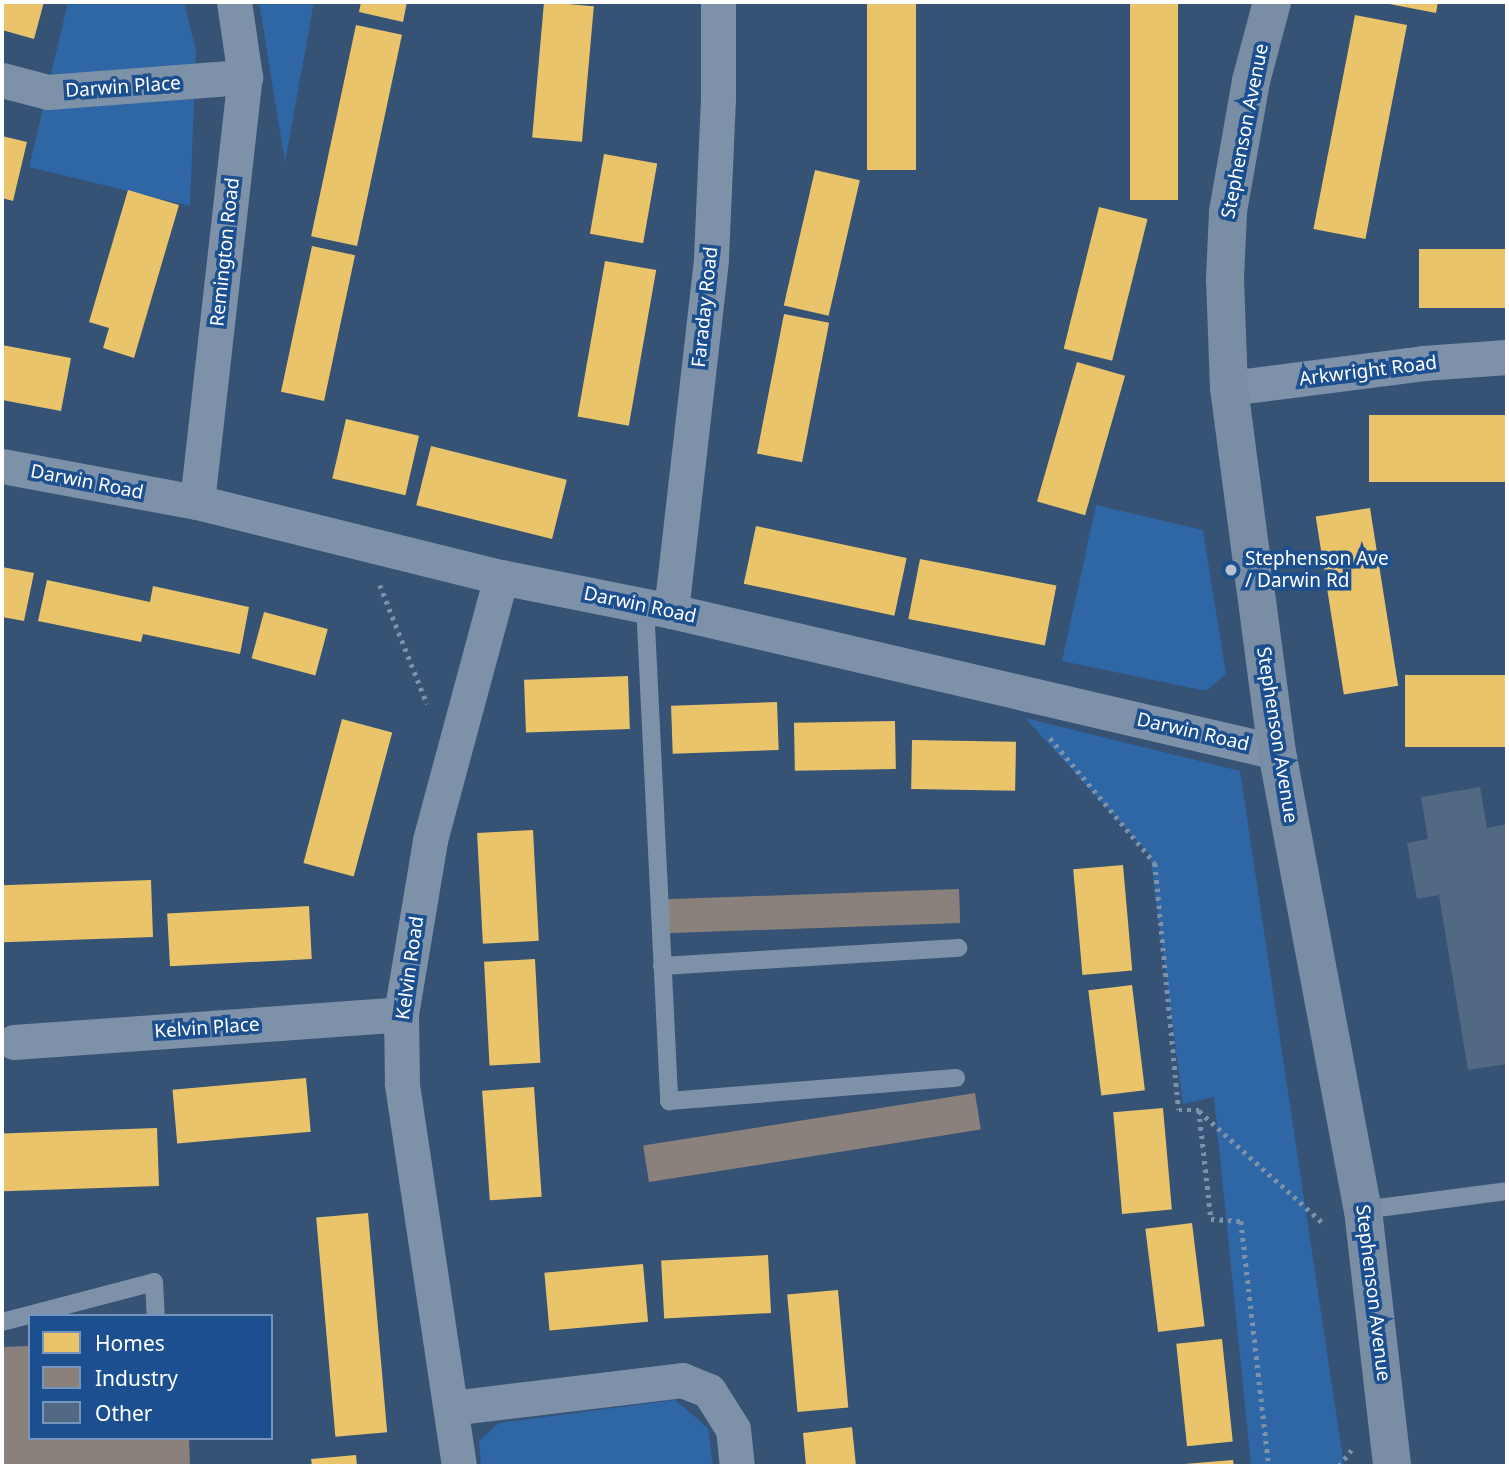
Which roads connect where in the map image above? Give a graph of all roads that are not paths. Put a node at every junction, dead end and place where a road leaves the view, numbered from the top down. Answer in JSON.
{"nodes":[{"id":1,"x":234,"y":2,"type":"edge"},
{"id":2,"x":718,"y":2,"type":"edge"},
{"id":3,"x":1272,"y":2,"type":"edge"},
{"id":4,"x":245,"y":77,"type":"junction"},
{"id":5,"x":2,"y":80,"type":"edge"},
{"id":6,"x":1507,"y":357,"type":"edge"},
{"id":7,"x":1229,"y":388,"type":"junction"},
{"id":8,"x":2,"y":466,"type":"edge"},
{"id":9,"x":197,"y":502,"type":"junction"},
{"id":10,"x":501,"y":577,"type":"junction"},
{"id":11,"x":658,"y":608,"type":"junction"},
{"id":12,"x":1277,"y":752,"type":"junction"},
{"id":13,"x":958,"y":948,"type":"dead end"},
{"id":14,"x":662,"y":967,"type":"junction"},
{"id":15,"x":401,"y":1014,"type":"junction"},
{"id":16,"x":14,"y":1042,"type":"dead end"},
{"id":17,"x":956,"y":1078,"type":"dead end"},
{"id":18,"x":1507,"y":1191,"type":"edge"},
{"id":19,"x":1363,"y":1210,"type":"junction"},
{"id":20,"x":32,"y":1314,"type":"edge"},
{"id":21,"x":156,"y":1314,"type":"edge"},
{"id":22,"x":28,"y":1315,"type":"edge"},
{"id":23,"x":2,"y":1322,"type":"edge"},
{"id":24,"x":28,"y":1326,"type":"edge"},
{"id":25,"x":2,"y":1328,"type":"edge"},
{"id":26,"x":451,"y":1408,"type":"junction"},
{"id":27,"x":458,"y":1466,"type":"edge"},
{"id":28,"x":737,"y":1466,"type":"edge"},
{"id":29,"x":1392,"y":1466,"type":"edge"}],
"edges":[{"from":1,"to":4,"type":"street","name":"Remington Road"},
{"from":2,"to":11,"type":"street","name":"Faraday Road"},
{"from":3,"to":7,"type":"street","name":"Stephenson Avenue"},
{"from":4,"to":5,"type":"street","name":"Darwin Place"},
{"from":4,"to":9,"type":"street","name":"Remington Road"},
{"from":6,"to":7,"type":"street","name":"Arkwright Road"},
{"from":7,"to":12,"type":"street","name":"Stephenson Avenue"},
{"from":8,"to":9,"type":"street","name":"Darwin Road"},
{"from":9,"to":10,"type":"street","name":"Darwin Road"},
{"from":10,"to":11,"type":"street","name":"Darwin Road"},
{"from":10,"to":15,"type":"street","name":"Kelvin Road"},
{"from":11,"to":12,"type":"street","name":"Darwin Road"},
{"from":11,"to":14,"type":"lane"},
{"from":12,"to":19,"type":"street","name":"Stephenson Avenue"},
{"from":13,"to":14,"type":"lane"},
{"from":14,"to":17,"type":"lane"},
{"from":15,"to":16,"type":"street","name":"Kelvin Place"},
{"from":15,"to":26,"type":"street","name":"Kelvin Road"},
{"from":18,"to":19,"type":"lane"},
{"from":19,"to":29,"type":"street","name":"Stephenson Avenue"},
{"from":20,"to":21,"type":"lane"},
{"from":22,"to":23,"type":"lane"},
{"from":24,"to":25,"type":"lane"},
{"from":26,"to":27,"type":"street","name":"Kelvin Road"},
{"from":26,"to":28,"type":"street"}]}
